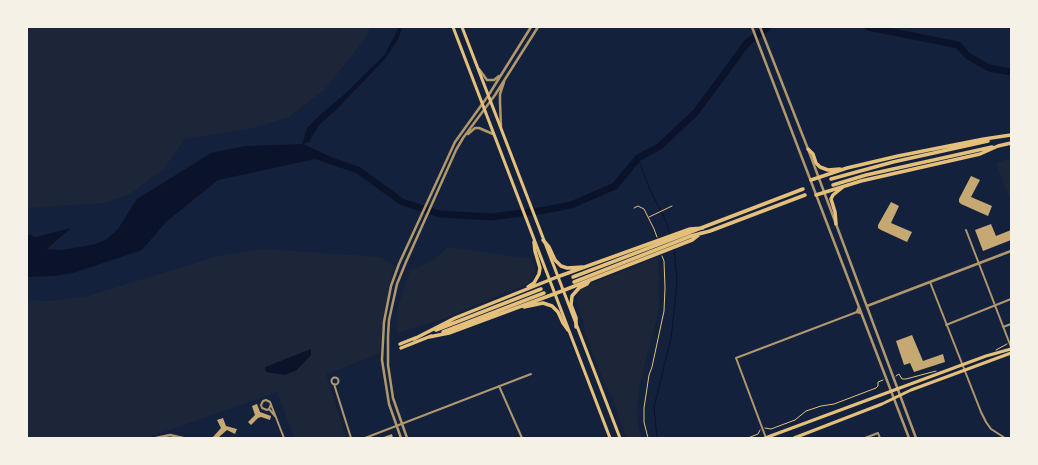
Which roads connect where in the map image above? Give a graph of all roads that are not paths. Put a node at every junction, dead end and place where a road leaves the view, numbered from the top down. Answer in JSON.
{"nodes":[{"id":1,"x":453,"y":27,"type":"edge"},
{"id":2,"x":462,"y":27,"type":"edge"},
{"id":3,"x":532,"y":27,"type":"edge"},
{"id":4,"x":538,"y":27,"type":"edge"},
{"id":5,"x":752,"y":27,"type":"edge"},
{"id":6,"x":760,"y":27,"type":"edge"},
{"id":7,"x":476,"y":64,"type":"junction"},
{"id":8,"x":504,"y":72,"type":"junction"},
{"id":9,"x":508,"y":74,"type":"junction"},
{"id":10,"x":488,"y":96,"type":"junction"},
{"id":11,"x":490,"y":101,"type":"junction"},
{"id":12,"x":482,"y":105,"type":"junction"},
{"id":13,"x":484,"y":109,"type":"junction"},
{"id":14,"x":501,"y":129,"type":"junction"},
{"id":15,"x":493,"y":134,"type":"junction"},
{"id":16,"x":1011,"y":136,"type":"edge"},
{"id":17,"x":463,"y":138,"type":"junction"},
{"id":18,"x":1011,"y":143,"type":"edge"},
{"id":19,"x":998,"y":146,"type":"junction"},
{"id":20,"x":808,"y":149,"type":"junction"},
{"id":21,"x":847,"y":168,"type":"junction"},
{"id":22,"x":818,"y":177,"type":"junction"},
{"id":23,"x":831,"y":179,"type":"dead end"},
{"id":24,"x":811,"y":180,"type":"junction"},
{"id":25,"x":833,"y":185,"type":"dead end"},
{"id":26,"x":844,"y":186,"type":"junction"},
{"id":27,"x":803,"y":189,"type":"dead end"},
{"id":28,"x":824,"y":192,"type":"junction"},
{"id":29,"x":805,"y":194,"type":"dead end"},
{"id":30,"x":816,"y":195,"type":"junction"},
{"id":31,"x":836,"y":224,"type":"junction"},
{"id":32,"x":966,"y":230,"type":"dead end"},
{"id":33,"x":691,"y":235,"type":"junction"},
{"id":34,"x":543,"y":240,"type":"junction"},
{"id":35,"x":534,"y":242,"type":"junction"},
{"id":36,"x":658,"y":248,"type":"junction"},
{"id":37,"x":1011,"y":251,"type":"edge"},
{"id":38,"x":979,"y":263,"type":"junction"},
{"id":39,"x":584,"y":267,"type":"junction"},
{"id":40,"x":573,"y":276,"type":"dead end"},
{"id":41,"x":557,"y":277,"type":"junction"},
{"id":42,"x":549,"y":280,"type":"junction"},
{"id":43,"x":590,"y":280,"type":"junction"},
{"id":44,"x":574,"y":282,"type":"dead end"},
{"id":45,"x":930,"y":282,"type":"junction"},
{"id":46,"x":541,"y":289,"type":"dead end"},
{"id":47,"x":562,"y":291,"type":"junction"},
{"id":48,"x":544,"y":293,"type":"dead end"},
{"id":49,"x":513,"y":294,"type":"junction"},
{"id":50,"x":554,"y":294,"type":"junction"},
{"id":51,"x":1011,"y":299,"type":"edge"},
{"id":52,"x":995,"y":305,"type":"junction"},
{"id":53,"x":867,"y":306,"type":"junction"},
{"id":54,"x":517,"y":307,"type":"junction"},
{"id":55,"x":859,"y":307,"type":"junction"},
{"id":56,"x":857,"y":312,"type":"junction"},
{"id":57,"x":862,"y":314,"type":"junction"},
{"id":58,"x":1011,"y":324,"type":"edge"},
{"id":59,"x":946,"y":325,"type":"junction"},
{"id":60,"x":576,"y":327,"type":"junction"},
{"id":61,"x":1003,"y":327,"type":"junction"},
{"id":62,"x":568,"y":330,"type":"junction"},
{"id":63,"x":429,"y":337,"type":"junction"},
{"id":64,"x":414,"y":338,"type":"junction"},
{"id":65,"x":1011,"y":348,"type":"edge"},
{"id":66,"x":1011,"y":353,"type":"edge"},
{"id":67,"x":961,"y":365,"type":"junction"},
{"id":68,"x":963,"y":371,"type":"junction"},
{"id":69,"x":531,"y":374,"type":"dead end"},
{"id":70,"x":334,"y":384,"type":"dead end"},
{"id":71,"x":499,"y":386,"type":"junction"},
{"id":72,"x":898,"y":388,"type":"junction"},
{"id":73,"x":892,"y":391,"type":"junction"},
{"id":74,"x":901,"y":396,"type":"junction"},
{"id":75,"x":894,"y":399,"type":"junction"},
{"id":76,"x":271,"y":404,"type":"junction"},
{"id":77,"x":269,"y":409,"type":"junction"},
{"id":78,"x":277,"y":419,"type":"junction"},
{"id":79,"x":401,"y":424,"type":"junction"},
{"id":80,"x":396,"y":426,"type":"junction"},
{"id":81,"x":156,"y":438,"type":"edge"},
{"id":82,"x":183,"y":438,"type":"edge"},
{"id":83,"x":284,"y":438,"type":"edge"},
{"id":84,"x":351,"y":438,"type":"edge"},
{"id":85,"x":365,"y":438,"type":"edge"},
{"id":86,"x":401,"y":438,"type":"edge"},
{"id":87,"x":407,"y":438,"type":"edge"},
{"id":88,"x":522,"y":438,"type":"edge"},
{"id":89,"x":610,"y":438,"type":"edge"},
{"id":90,"x":620,"y":438,"type":"edge"},
{"id":91,"x":766,"y":438,"type":"edge"},
{"id":92,"x":794,"y":438,"type":"edge"},
{"id":93,"x":866,"y":438,"type":"edge"},
{"id":94,"x":880,"y":438,"type":"edge"},
{"id":95,"x":909,"y":438,"type":"edge"},
{"id":96,"x":916,"y":438,"type":"edge"},
{"id":97,"x":1005,"y":438,"type":"edge"}],
"edges":[{"from":1,"to":12,"type":"main road"},
{"from":2,"to":7,"type":"main road"},
{"from":3,"to":8,"type":"street"},
{"from":4,"to":9,"type":"street"},
{"from":5,"to":24,"type":"street"},
{"from":6,"to":20,"type":"street"},
{"from":7,"to":8,"type":"street"},
{"from":7,"to":10,"type":"main road"},
{"from":8,"to":10,"type":"street"},
{"from":9,"to":11,"type":"street"},
{"from":9,"to":14,"type":"street"},
{"from":10,"to":11,"type":"main road"},
{"from":10,"to":12,"type":"street"},
{"from":11,"to":13,"type":"street"},
{"from":11,"to":14,"type":"main road"},
{"from":12,"to":13,"type":"main road"},
{"from":12,"to":80,"type":"street"},
{"from":13,"to":15,"type":"main road"},
{"from":13,"to":17,"type":"street"},
{"from":14,"to":34,"type":"main road"},
{"from":15,"to":17,"type":"street"},
{"from":15,"to":35,"type":"main road"},
{"from":16,"to":21,"type":"highway"},
{"from":16,"to":23,"type":"highway"},
{"from":17,"to":79,"type":"street"},
{"from":18,"to":19,"type":"highway"},
{"from":19,"to":25,"type":"highway"},
{"from":19,"to":26,"type":"highway"},
{"from":20,"to":21,"type":"highway"},
{"from":20,"to":22,"type":"street"},
{"from":21,"to":22,"type":"highway"},
{"from":22,"to":24,"type":"highway"},
{"from":22,"to":28,"type":"street"},
{"from":24,"to":30,"type":"street"},
{"from":26,"to":28,"type":"highway"},
{"from":26,"to":31,"type":"highway"},
{"from":27,"to":33,"type":"highway"},
{"from":28,"to":30,"type":"highway"},
{"from":28,"to":31,"type":"street"},
{"from":29,"to":33,"type":"highway"},
{"from":30,"to":55,"type":"street"},
{"from":31,"to":53,"type":"street"},
{"from":32,"to":38,"type":"street"},
{"from":33,"to":36,"type":"highway"},
{"from":33,"to":36,"type":"highway"},
{"from":34,"to":39,"type":"highway"},
{"from":34,"to":41,"type":"main road"},
{"from":35,"to":42,"type":"main road"},
{"from":35,"to":49,"type":"highway"},
{"from":36,"to":39,"type":"highway"},
{"from":36,"to":40,"type":"highway"},
{"from":36,"to":43,"type":"highway"},
{"from":36,"to":44,"type":"highway"},
{"from":37,"to":38,"type":"street"},
{"from":38,"to":45,"type":"street"},
{"from":38,"to":52,"type":"street"},
{"from":39,"to":41,"type":"highway"},
{"from":41,"to":42,"type":"highway"},
{"from":41,"to":47,"type":"main road"},
{"from":42,"to":49,"type":"highway"},
{"from":42,"to":50,"type":"main road"},
{"from":43,"to":47,"type":"highway"},
{"from":43,"to":60,"type":"highway"},
{"from":45,"to":53,"type":"street"},
{"from":45,"to":59,"type":"street"},
{"from":46,"to":64,"type":"highway"},
{"from":47,"to":50,"type":"highway"},
{"from":47,"to":60,"type":"main road"},
{"from":48,"to":63,"type":"highway"},
{"from":49,"to":64,"type":"highway"},
{"from":50,"to":54,"type":"highway"},
{"from":50,"to":62,"type":"main road"},
{"from":51,"to":52,"type":"street"},
{"from":52,"to":59,"type":"street"},
{"from":52,"to":61,"type":"street"},
{"from":53,"to":72,"type":"street"},
{"from":54,"to":62,"type":"highway"},
{"from":54,"to":63,"type":"highway"},
{"from":55,"to":56,"type":"street"},
{"from":55,"to":57,"type":"street"},
{"from":56,"to":57,"type":"street"},
{"from":56,"to":91,"type":"street"},
{"from":57,"to":73,"type":"street"},
{"from":58,"to":61,"type":"street"},
{"from":59,"to":67,"type":"street"},
{"from":60,"to":90,"type":"main road"},
{"from":61,"to":65,"type":"street"},
{"from":62,"to":89,"type":"main road"},
{"from":63,"to":64,"type":"highway"},
{"from":65,"to":67,"type":"main road"},
{"from":66,"to":68,"type":"main road"},
{"from":67,"to":68,"type":"street"},
{"from":67,"to":72,"type":"main road"},
{"from":68,"to":74,"type":"main road"},
{"from":68,"to":97,"type":"street"},
{"from":69,"to":71,"type":"street"},
{"from":70,"to":84,"type":"street"},
{"from":71,"to":79,"type":"street"},
{"from":71,"to":88,"type":"street"},
{"from":72,"to":73,"type":"main road"},
{"from":72,"to":74,"type":"street"},
{"from":73,"to":75,"type":"street"},
{"from":73,"to":91,"type":"main road"},
{"from":74,"to":75,"type":"main road"},
{"from":74,"to":96,"type":"street"},
{"from":75,"to":92,"type":"main road"},
{"from":75,"to":95,"type":"street"},
{"from":76,"to":77,"type":"street"},
{"from":76,"to":77,"type":"street"},
{"from":76,"to":78,"type":"street"},
{"from":77,"to":78,"type":"street"},
{"from":78,"to":83,"type":"street"},
{"from":79,"to":80,"type":"street"},
{"from":79,"to":87,"type":"street"},
{"from":80,"to":85,"type":"street"},
{"from":80,"to":86,"type":"street"},
{"from":81,"to":82,"type":"street"},
{"from":93,"to":94,"type":"street"}]}
